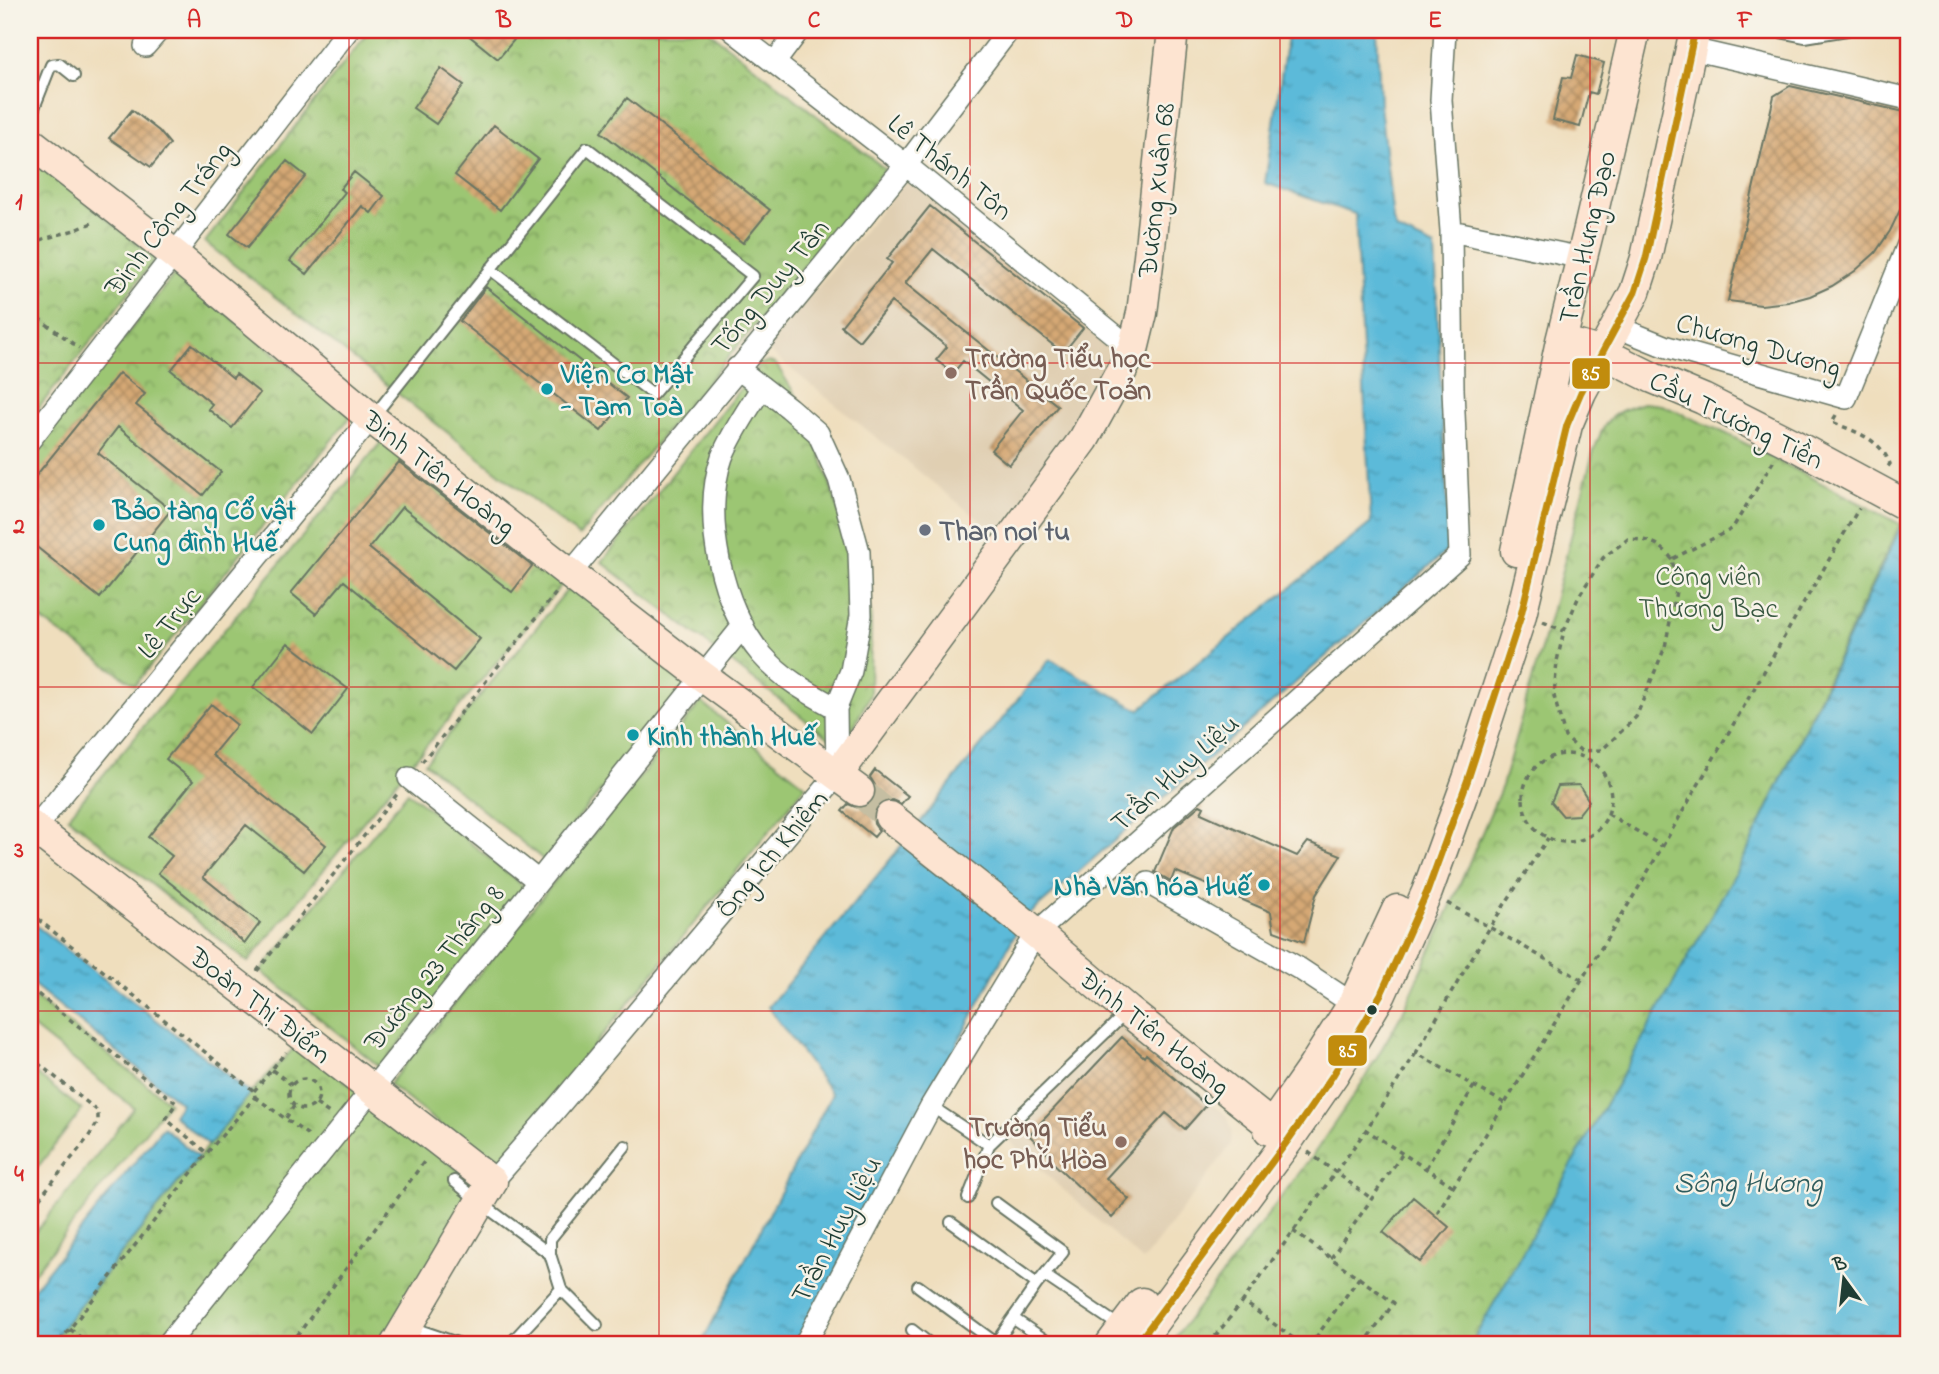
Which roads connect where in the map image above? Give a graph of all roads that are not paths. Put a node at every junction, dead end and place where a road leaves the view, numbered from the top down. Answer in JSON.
{"nodes":[{"id":1,"x":732,"y":30,"type":"edge"},
{"id":2,"x":799,"y":30,"type":"edge"},
{"id":3,"x":1009,"y":30,"type":"edge"},
{"id":4,"x":1173,"y":30,"type":"edge"},
{"id":5,"x":1445,"y":30,"type":"edge"},
{"id":6,"x":1635,"y":30,"type":"edge"},
{"id":7,"x":1770,"y":30,"type":"edge"},
{"id":8,"x":1847,"y":30,"type":"edge"},
{"id":9,"x":337,"y":34,"type":"edge"},
{"id":10,"x":1693,"y":40,"type":"edge"},
{"id":11,"x":775,"y":62,"type":"junction"},
{"id":12,"x":74,"y":76,"type":"dead end"},
{"id":13,"x":1909,"y":99,"type":"edge"},
{"id":14,"x":30,"y":118,"type":"edge"},
{"id":15,"x":30,"y":142,"type":"edge"},
{"id":16,"x":906,"y":164,"type":"junction"},
{"id":17,"x":1451,"y":231,"type":"junction"},
{"id":18,"x":1909,"y":242,"type":"edge"},
{"id":19,"x":175,"y":255,"type":"junction"},
{"id":20,"x":1582,"y":258,"type":"junction"},
{"id":21,"x":490,"y":269,"type":"junction"},
{"id":22,"x":1610,"y":340,"type":"junction"},
{"id":23,"x":1561,"y":341,"type":"junction"},
{"id":24,"x":1133,"y":350,"type":"junction"},
{"id":25,"x":737,"y":368,"type":"junction"},
{"id":26,"x":762,"y":387,"type":"junction"},
{"id":27,"x":371,"y":418,"type":"junction"},
{"id":28,"x":30,"y":440,"type":"edge"},
{"id":29,"x":1909,"y":507,"type":"edge"},
{"id":30,"x":570,"y":575,"type":"junction"},
{"id":31,"x":743,"y":626,"type":"junction"},
{"id":32,"x":702,"y":676,"type":"junction"},
{"id":33,"x":836,"y":708,"type":"junction"},
{"id":34,"x":409,"y":778,"type":"dead end"},
{"id":35,"x":848,"y":783,"type":"junction"},
{"id":36,"x":890,"y":817,"type":"tunnel mouth"},
{"id":37,"x":32,"y":827,"type":"edge"},
{"id":38,"x":538,"y":881,"type":"junction"},
{"id":39,"x":1148,"y":883,"type":"dead end"},
{"id":40,"x":1029,"y":927,"type":"junction"},
{"id":41,"x":1353,"y":1004,"type":"junction"},
{"id":42,"x":1128,"y":1011,"type":"junction"},
{"id":43,"x":372,"y":1089,"type":"junction"},
{"id":44,"x":931,"y":1106,"type":"junction"},
{"id":45,"x":1288,"y":1138,"type":"junction"},
{"id":46,"x":989,"y":1145,"type":"junction"},
{"id":47,"x":625,"y":1146,"type":"dead end"},
{"id":48,"x":454,"y":1181,"type":"dead end"},
{"id":49,"x":486,"y":1193,"type":"junction"},
{"id":50,"x":968,"y":1198,"type":"dead end"},
{"id":51,"x":996,"y":1203,"type":"dead end"},
{"id":52,"x":951,"y":1222,"type":"dead end"},
{"id":53,"x":550,"y":1254,"type":"junction"},
{"id":54,"x":1044,"y":1275,"type":"junction"},
{"id":55,"x":1037,"y":1284,"type":"junction"},
{"id":56,"x":918,"y":1286,"type":"dead end"},
{"id":57,"x":561,"y":1289,"type":"junction"},
{"id":58,"x":1014,"y":1319,"type":"junction"},
{"id":59,"x":597,"y":1325,"type":"dead end"},
{"id":60,"x":912,"y":1331,"type":"dead end"},
{"id":61,"x":402,"y":1335,"type":"edge"},
{"id":62,"x":1124,"y":1339,"type":"edge"},
{"id":63,"x":995,"y":1343,"type":"edge"},
{"id":64,"x":168,"y":1344,"type":"edge"},
{"id":65,"x":460,"y":1344,"type":"edge"},
{"id":66,"x":510,"y":1344,"type":"edge"},
{"id":67,"x":806,"y":1344,"type":"edge"},
{"id":68,"x":930,"y":1344,"type":"edge"},
{"id":69,"x":1051,"y":1344,"type":"edge"}],
"edges":[{"from":1,"to":11,"type":"street","name":"Lê Thánh Tôn"},
{"from":2,"to":11,"type":"street"},
{"from":3,"to":16,"type":"street","name":"Tống Duy Tân"},
{"from":4,"to":24,"type":"main road","name":"Đường Xuân 68"},
{"from":5,"to":17,"type":"street","name":"Trần Huy Liệu"},
{"from":6,"to":20,"type":"main road","name":"Trần Hưng Đạo"},
{"from":7,"to":8,"type":"lane"},
{"from":9,"to":19,"type":"street","name":"Đinh Công Tráng"},
{"from":10,"to":13,"type":"street"},
{"from":10,"to":22,"type":"main road","name":"Trần Hưng Đạo"},
{"from":11,"to":16,"type":"street","name":"Lê Thánh Tôn"},
{"from":12,"to":14,"type":"lane"},
{"from":15,"to":19,"type":"main road","name":"Đinh Tiên Hoàng"},
{"from":16,"to":24,"type":"street","name":"Lê Thánh Tôn"},
{"from":16,"to":25,"type":"street","name":"Tống Duy Tân"},
{"from":17,"to":20,"type":"street"},
{"from":17,"to":40,"type":"street","name":"Trần Huy Liệu"},
{"from":18,"to":22,"type":"street","name":"Chương Dương"},
{"from":19,"to":27,"type":"main road","name":"Đinh Tiên Hoàng"},
{"from":19,"to":28,"type":"street","name":"Đinh Công Tráng"},
{"from":20,"to":23,"type":"main road","name":"Trần Hưng Đạo"},
{"from":21,"to":21,"type":"lane"},
{"from":21,"to":27,"type":"lane"},
{"from":22,"to":23,"type":"main road","name":"Cầu Trường Tiền"},
{"from":22,"to":29,"type":"main road","name":"Cầu Trường Tiền","bridge":true},
{"from":22,"to":45,"type":"main road","name":"Trần Hưng Đạo"},
{"from":23,"to":41,"type":"main road","name":"Trần Hưng Đạo"},
{"from":24,"to":35,"type":"main road","name":"Ông Ích Khiêm"},
{"from":25,"to":26,"type":"street"},
{"from":25,"to":30,"type":"street","name":"Tống Duy Tân"},
{"from":26,"to":31,"type":"street"},
{"from":26,"to":33,"type":"street"},
{"from":27,"to":30,"type":"main road","name":"Đinh Tiên Hoàng"},
{"from":27,"to":37,"type":"street","name":"Lê Trực"},
{"from":30,"to":32,"type":"main road","name":"Đinh Tiên Hoàng"},
{"from":31,"to":32,"type":"street","name":"Đường 23 Tháng 8"},
{"from":31,"to":33,"type":"street"},
{"from":32,"to":35,"type":"main road","name":"Đinh Tiên Hoàng"},
{"from":32,"to":38,"type":"street","name":"Đường 23 Tháng 8"},
{"from":33,"to":35,"type":"street"},
{"from":34,"to":38,"type":"street"},
{"from":35,"to":49,"type":"street","name":"Ông Ích Khiêm"},
{"from":36,"to":40,"type":"main road","name":"Đinh Tiên Hoàng"},
{"from":37,"to":43,"type":"main road","name":"Đoàn Thị Điểm"},
{"from":38,"to":43,"type":"street","name":"Đường 23 Tháng 8"},
{"from":39,"to":41,"type":"street"},
{"from":40,"to":42,"type":"main road","name":"Đinh Tiên Hoàng"},
{"from":40,"to":44,"type":"street","name":"Trần Huy Liệu"},
{"from":41,"to":45,"type":"main road","name":"Trần Hưng Đạo"},
{"from":42,"to":45,"type":"main road","name":"Đinh Tiên Hoàng"},
{"from":42,"to":46,"type":"lane"},
{"from":43,"to":49,"type":"main road","name":"Đoàn Thị Điểm"},
{"from":43,"to":64,"type":"street","name":"Đường 23 Tháng 8"},
{"from":44,"to":46,"type":"lane"},
{"from":44,"to":67,"type":"street","name":"Trần Huy Liệu"},
{"from":45,"to":62,"type":"main road","name":"Trần Hưng Đạo"},
{"from":46,"to":50,"type":"lane"},
{"from":47,"to":53,"type":"lane"},
{"from":48,"to":49,"type":"lane"},
{"from":49,"to":53,"type":"lane"},
{"from":49,"to":61,"type":"main road","name":"Ông Ích Khiêm"},
{"from":51,"to":54,"type":"lane"},
{"from":52,"to":55,"type":"lane"},
{"from":53,"to":57,"type":"lane"},
{"from":54,"to":55,"type":"lane"},
{"from":54,"to":62,"type":"lane"},
{"from":55,"to":58,"type":"lane"},
{"from":56,"to":63,"type":"lane"},
{"from":57,"to":59,"type":"lane"},
{"from":57,"to":66,"type":"lane"},
{"from":58,"to":63,"type":"lane"},
{"from":58,"to":69,"type":"lane"},
{"from":60,"to":68,"type":"lane"},
{"from":61,"to":65,"type":"lane"}]}
